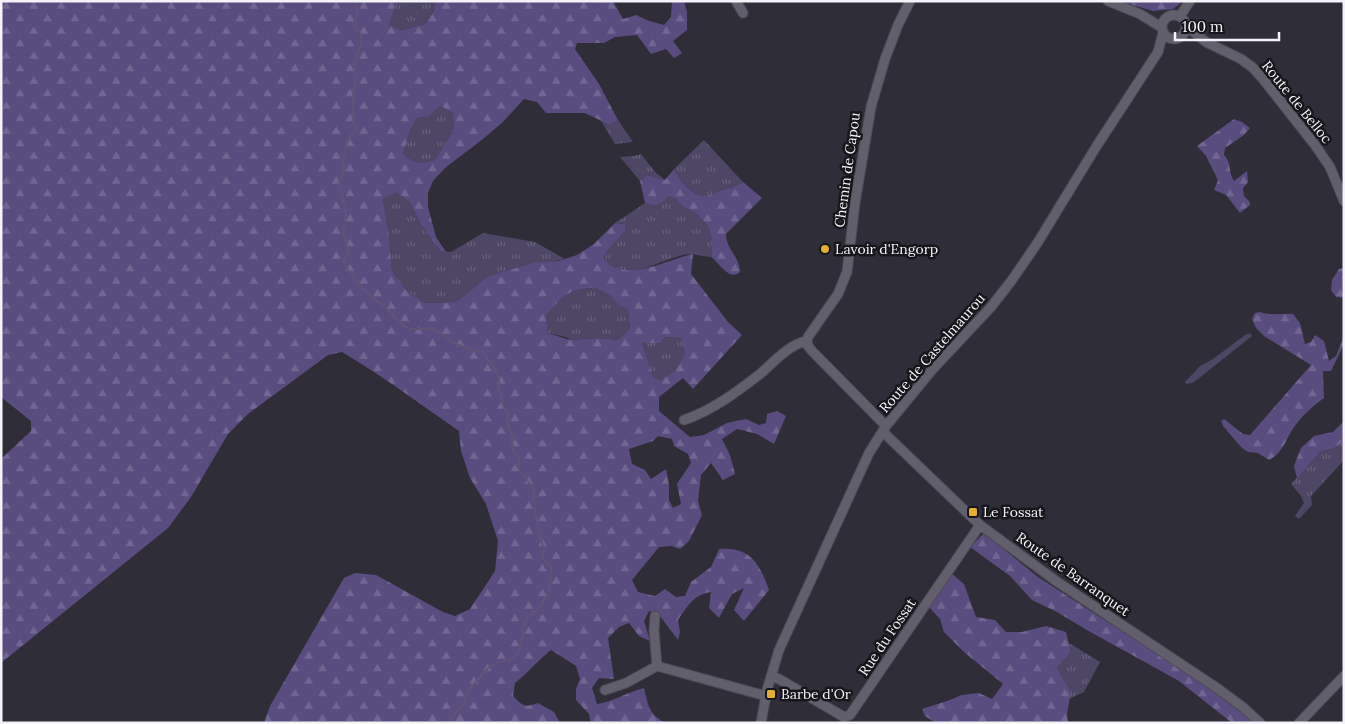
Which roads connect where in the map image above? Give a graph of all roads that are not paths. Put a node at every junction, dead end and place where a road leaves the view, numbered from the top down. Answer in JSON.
{"nodes":[{"id":1,"x":736,"y":1,"type":"edge"},
{"id":2,"x":910,"y":1,"type":"edge"},
{"id":3,"x":1108,"y":1,"type":"edge"},
{"id":4,"x":1190,"y":1,"type":"edge"},
{"id":5,"x":743,"y":13,"type":"dead end"},
{"id":6,"x":1140,"y":14,"type":"junction"},
{"id":7,"x":1180,"y":16,"type":"junction"},
{"id":8,"x":1166,"y":17,"type":"junction"},
{"id":9,"x":1186,"y":26,"type":"junction"},
{"id":10,"x":1162,"y":30,"type":"junction"},
{"id":11,"x":1177,"y":38,"type":"junction"},
{"id":12,"x":1206,"y":42,"type":"junction"},
{"id":13,"x":1158,"y":52,"type":"junction"},
{"id":14,"x":1344,"y":201,"type":"edge"},
{"id":15,"x":806,"y":341,"type":"junction"},
{"id":16,"x":684,"y":420,"type":"dead end"},
{"id":17,"x":885,"y":429,"type":"junction"},
{"id":18,"x":980,"y":525,"type":"junction"},
{"id":19,"x":655,"y":616,"type":"dead end"},
{"id":20,"x":657,"y":666,"type":"junction"},
{"id":21,"x":771,"y":676,"type":"junction"},
{"id":22,"x":1344,"y":676,"type":"edge"},
{"id":23,"x":605,"y":690,"type":"dead end"},
{"id":24,"x":766,"y":696,"type":"junction"},
{"id":25,"x":761,"y":723,"type":"edge"},
{"id":26,"x":1260,"y":723,"type":"edge"},
{"id":27,"x":1299,"y":723,"type":"edge"}],
"edges":[{"from":1,"to":5,"type":"street"},
{"from":2,"to":15,"type":"street","name":"Chemin de Capou"},
{"from":3,"to":6,"type":"street"},
{"from":4,"to":7,"type":"street"},
{"from":6,"to":8,"type":"street"},
{"from":6,"to":10,"type":"street","name":"Route de Belloc"},
{"from":7,"to":8,"type":"street"},
{"from":7,"to":9,"type":"street","name":"Route de Belloc"},
{"from":8,"to":10,"type":"street"},
{"from":9,"to":11,"type":"street"},
{"from":9,"to":12,"type":"street","name":"Route de Belloc"},
{"from":10,"to":11,"type":"street","name":"Route de Belloc"},
{"from":10,"to":13,"type":"street","name":"Route de Castelmaurou"},
{"from":11,"to":12,"type":"street","name":"Route de Belloc"},
{"from":11,"to":13,"type":"street","name":"Route de Castelmaurou"},
{"from":12,"to":14,"type":"street","name":"Route de Belloc"},
{"from":13,"to":17,"type":"street","name":"Route de Castelmaurou"},
{"from":15,"to":16,"type":"street"},
{"from":15,"to":17,"type":"street"},
{"from":17,"to":18,"type":"street","name":"Route de Barranquet"},
{"from":17,"to":21,"type":"street","name":"Route de Castelmaurou"},
{"from":18,"to":21,"type":"street","name":"Rue du Fossat"},
{"from":18,"to":26,"type":"street","name":"Route de Barranquet"},
{"from":19,"to":20,"type":"street"},
{"from":20,"to":23,"type":"street"},
{"from":20,"to":24,"type":"street"},
{"from":21,"to":24,"type":"street","name":"Route de Castelmaurou"},
{"from":22,"to":27,"type":"street"},
{"from":24,"to":25,"type":"street","name":"Route de Castelmaurou"}]}
